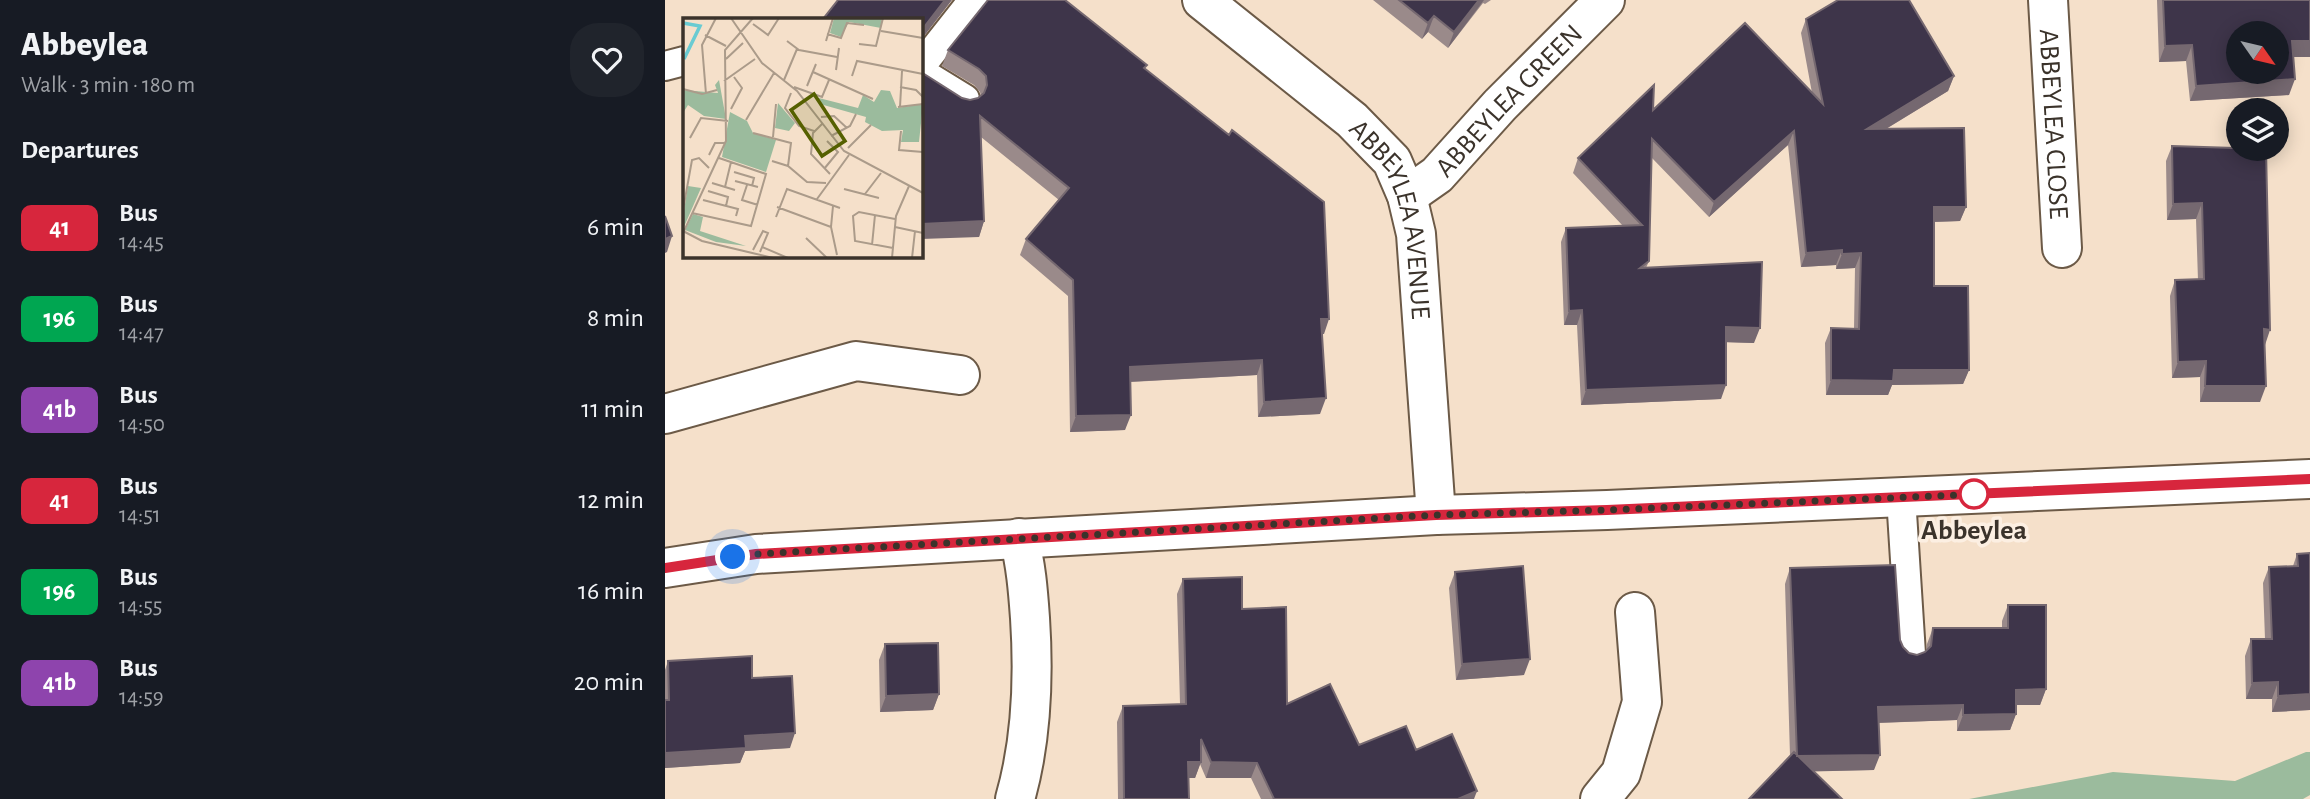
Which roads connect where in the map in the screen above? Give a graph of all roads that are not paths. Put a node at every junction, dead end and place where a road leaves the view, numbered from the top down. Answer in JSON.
{"nodes":[{"id":1,"x":973,"y":0,"type":"edge"},
{"id":2,"x":1202,"y":0,"type":"edge"},
{"id":3,"x":1605,"y":0,"type":"edge"},
{"id":4,"x":2048,"y":0,"type":"edge"},
{"id":5,"x":683,"y":61,"type":"edge"},
{"id":6,"x":922,"y":65,"type":"edge"},
{"id":7,"x":665,"y":66,"type":"edge"},
{"id":8,"x":922,"y":73,"type":"edge"},
{"id":9,"x":965,"y":99,"type":"edge"},
{"id":10,"x":1407,"y":196,"type":"junction"},
{"id":11,"x":2061,"y":248,"type":"dead end"},
{"id":12,"x":960,"y":375,"type":"dead end"},
{"id":13,"x":665,"y":414,"type":"edge"},
{"id":14,"x":2310,"y":479,"type":"edge"},
{"id":15,"x":1901,"y":497,"type":"junction"},
{"id":16,"x":1436,"y":515,"type":"junction"},
{"id":17,"x":1019,"y":538,"type":"junction"},
{"id":18,"x":665,"y":568,"type":"edge"},
{"id":19,"x":1635,"y":612,"type":"dead end"},
{"id":20,"x":1911,"y":654,"type":"edge"},
{"id":21,"x":1015,"y":799,"type":"edge"},
{"id":22,"x":1600,"y":799,"type":"edge"}],
"edges":[{"from":1,"to":6,"type":"lane"},
{"from":2,"to":10,"type":"street","name":"ABBEYLEA AVENUE"},
{"from":3,"to":10,"type":"street","name":"ABBEYLEA GREEN"},
{"from":4,"to":11,"type":"street","name":"ABBEYLEA CLOSE"},
{"from":5,"to":7,"type":"lane"},
{"from":8,"to":9,"type":"lane"},
{"from":10,"to":16,"type":"street","name":"ABBEYLEA AVENUE"},
{"from":12,"to":13,"type":"street"},
{"from":14,"to":15,"type":"street"},
{"from":15,"to":16,"type":"street"},
{"from":15,"to":20,"type":"lane"},
{"from":16,"to":17,"type":"street"},
{"from":17,"to":18,"type":"street"},
{"from":17,"to":21,"type":"street"},
{"from":19,"to":22,"type":"street"}]}
